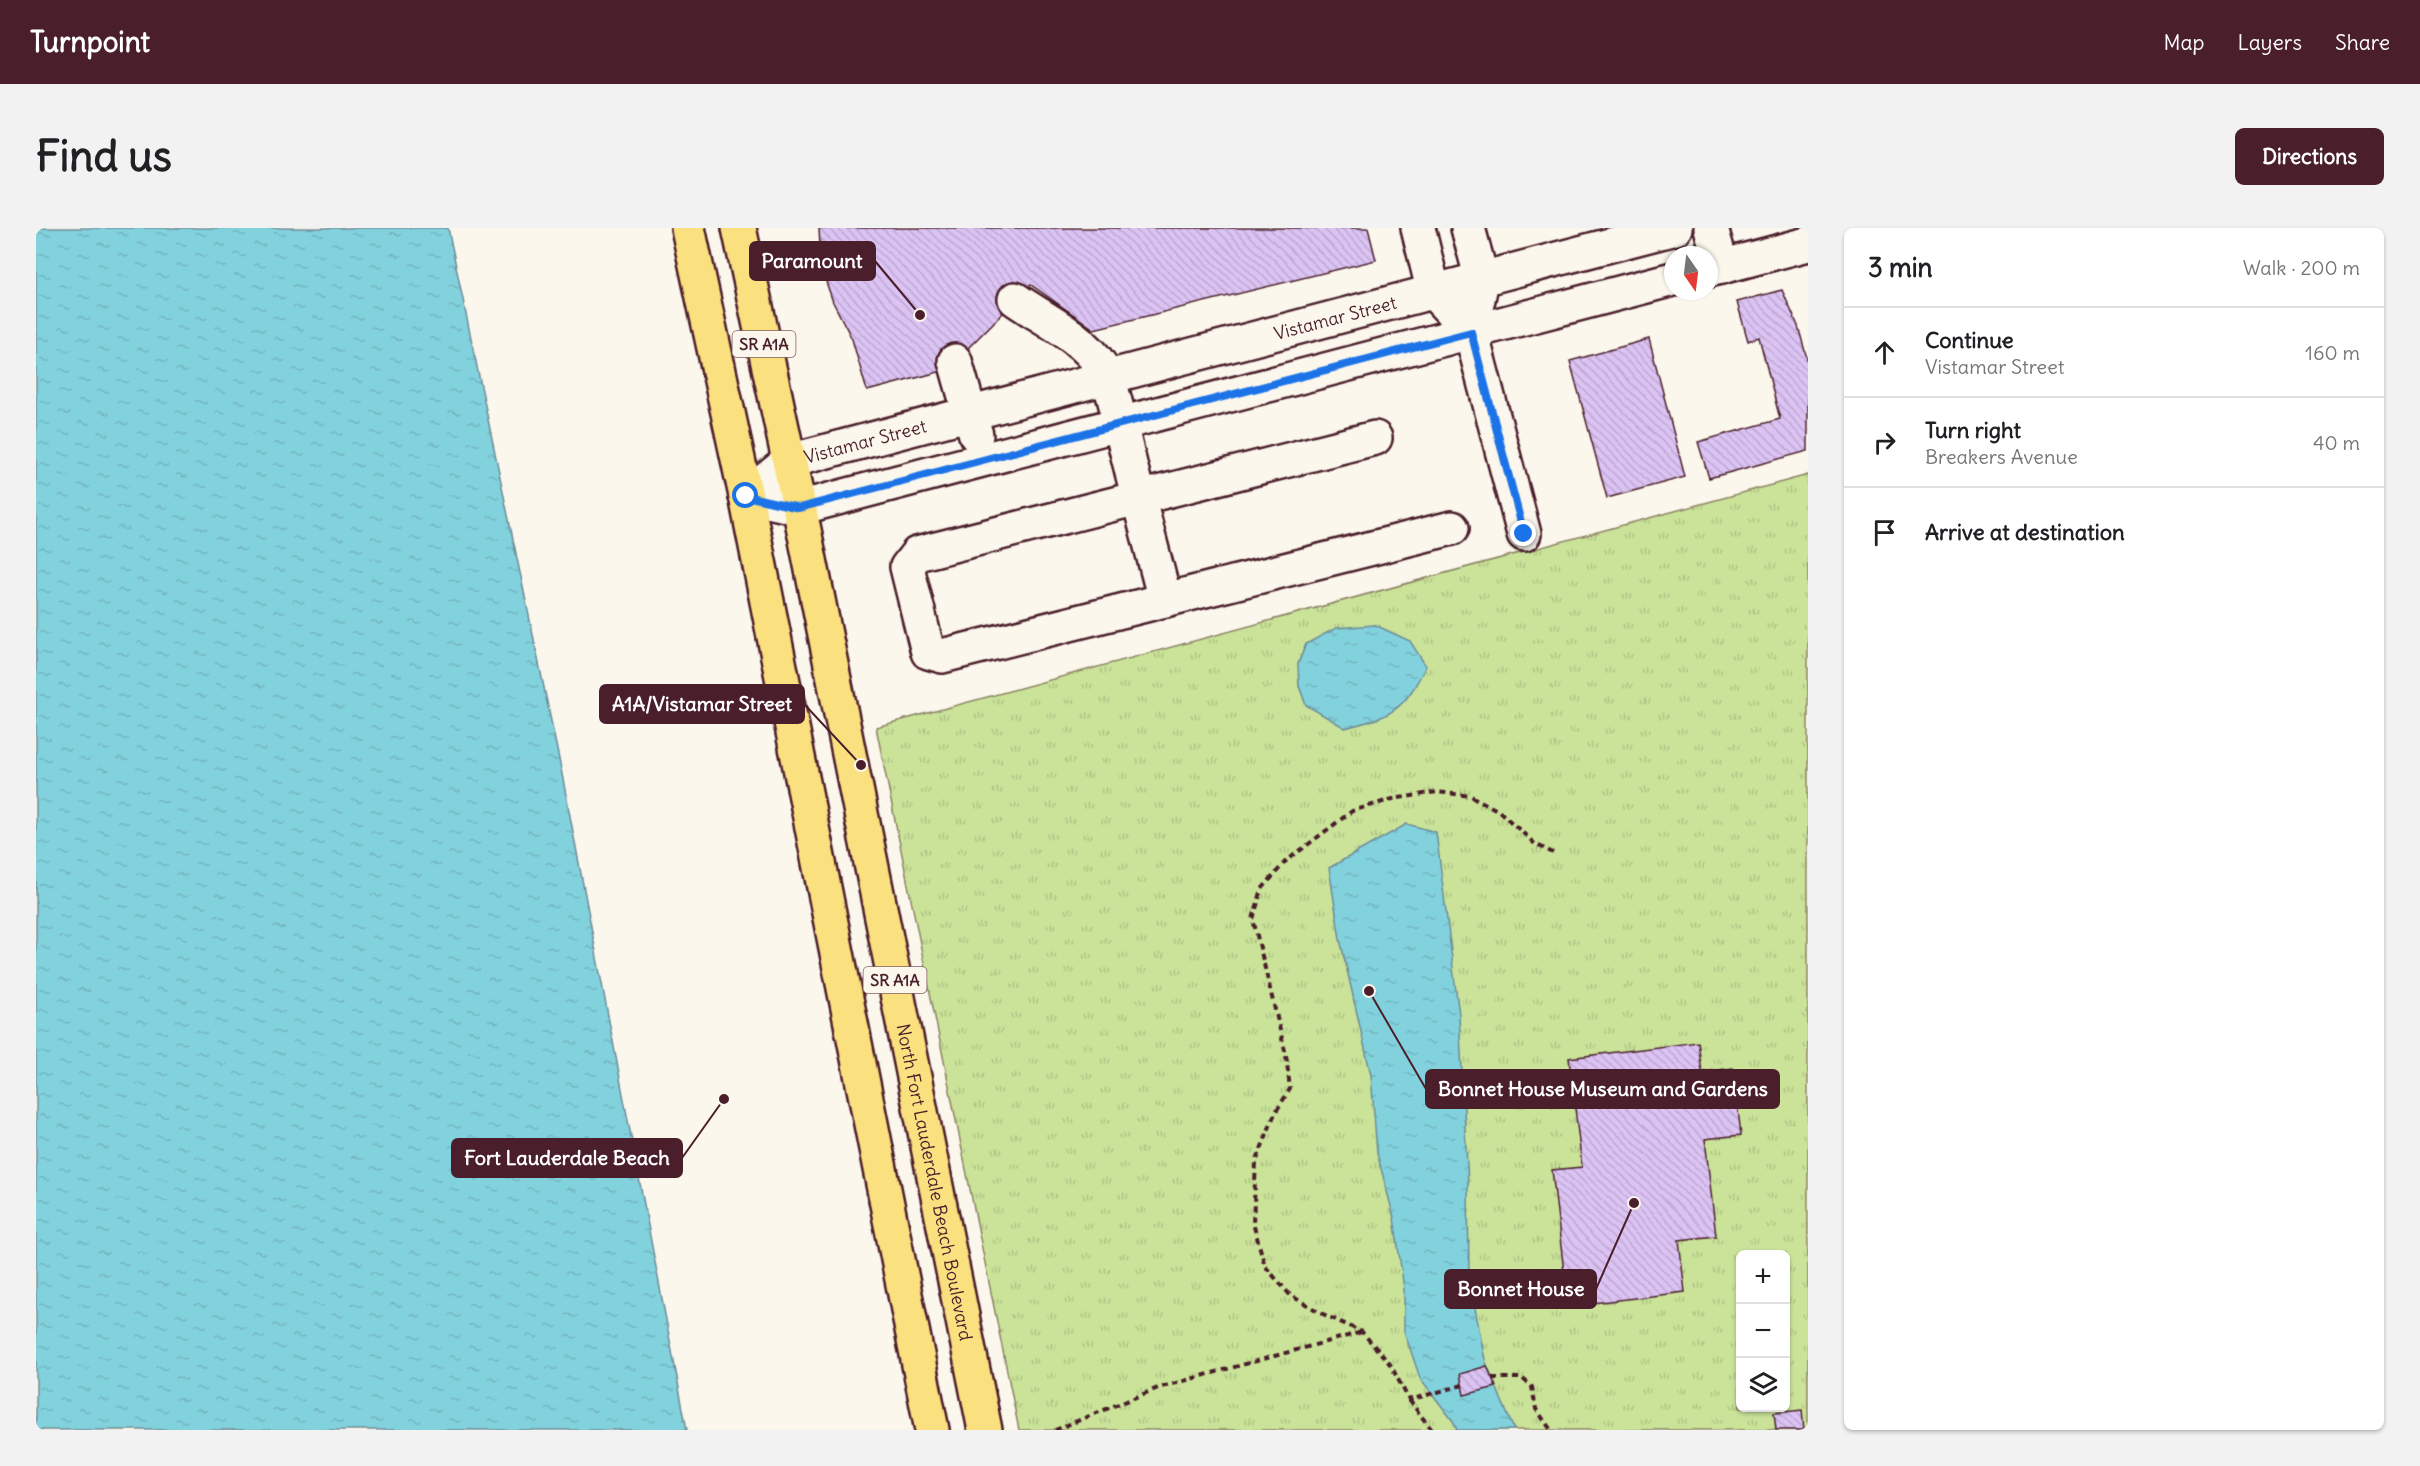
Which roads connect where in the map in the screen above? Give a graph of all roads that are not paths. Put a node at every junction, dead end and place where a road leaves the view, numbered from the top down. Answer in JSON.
{"nodes":[{"id":1,"x":688,"y":228,"type":"edge"},
{"id":2,"x":739,"y":228,"type":"edge"},
{"id":3,"x":1418,"y":228,"type":"edge"},
{"id":4,"x":1468,"y":228,"type":"edge"},
{"id":5,"x":1675,"y":228,"type":"edge"},
{"id":6,"x":1711,"y":228,"type":"edge"},
{"id":7,"x":1808,"y":244,"type":"edge"},
{"id":8,"x":1713,"y":246,"type":"edge"},
{"id":9,"x":1718,"y":267,"type":"edge"},
{"id":10,"x":1482,"y":280,"type":"junction"},
{"id":11,"x":1664,"y":281,"type":"edge"},
{"id":12,"x":1434,"y":293,"type":"junction"},
{"id":13,"x":1015,"y":299,"type":"dead end"},
{"id":14,"x":1471,"y":332,"type":"junction"},
{"id":15,"x":955,"y":361,"type":"dead end"},
{"id":16,"x":1108,"y":378,"type":"junction"},
{"id":17,"x":970,"y":414,"type":"junction"},
{"id":18,"x":1120,"y":424,"type":"junction"},
{"id":19,"x":1375,"y":438,"type":"dead end"},
{"id":20,"x":983,"y":459,"type":"junction"},
{"id":21,"x":789,"y":461,"type":"junction"},
{"id":22,"x":746,"y":496,"type":"junction"},
{"id":23,"x":1139,"y":498,"type":"junction"},
{"id":24,"x":799,"y":508,"type":"junction"},
{"id":25,"x":1452,"y":528,"type":"dead end"},
{"id":26,"x":1524,"y":534,"type":"dead end"},
{"id":27,"x":1165,"y":600,"type":"junction"},
{"id":28,"x":932,"y":1430,"type":"edge"},
{"id":29,"x":985,"y":1430,"type":"edge"}],
"edges":[{"from":1,"to":22,"type":"main road","number":"SR A1A"},
{"from":2,"to":21,"type":"main road","name":"North Fort Lauderdale Beach Boulevard","number":"SR A1A"},
{"from":3,"to":12,"type":"street"},
{"from":4,"to":10,"type":"street"},
{"from":5,"to":10,"type":"street","name":"Vistamar Street"},
{"from":6,"to":8,"type":"street"},
{"from":7,"to":9,"type":"street"},
{"from":10,"to":12,"type":"street","name":"Vistamar Street"},
{"from":10,"to":14,"type":"street"},
{"from":11,"to":14,"type":"street"},
{"from":12,"to":14,"type":"street"},
{"from":12,"to":16,"type":"street","name":"Vistamar Street"},
{"from":13,"to":16,"type":"street"},
{"from":14,"to":18,"type":"street"},
{"from":14,"to":26,"type":"street"},
{"from":15,"to":17,"type":"street"},
{"from":16,"to":17,"type":"street","name":"Vistamar Street"},
{"from":16,"to":18,"type":"street"},
{"from":17,"to":20,"type":"street"},
{"from":17,"to":21,"type":"street","name":"Vistamar Street"},
{"from":18,"to":20,"type":"street"},
{"from":18,"to":23,"type":"street"},
{"from":19,"to":23,"type":"street"},
{"from":20,"to":24,"type":"street"},
{"from":21,"to":22,"type":"street","name":"Vistamar Street"},
{"from":21,"to":24,"type":"main road","name":"North Fort Lauderdale Beach Boulevard","number":"SR A1A"},
{"from":22,"to":24,"type":"street"},
{"from":22,"to":28,"type":"main road","number":"SR A1A"},
{"from":23,"to":27,"type":"street"},
{"from":23,"to":27,"type":"street"},
{"from":24,"to":29,"type":"main road","name":"North Fort Lauderdale Beach Boulevard","number":"SR A1A"},
{"from":25,"to":27,"type":"street"}]}
